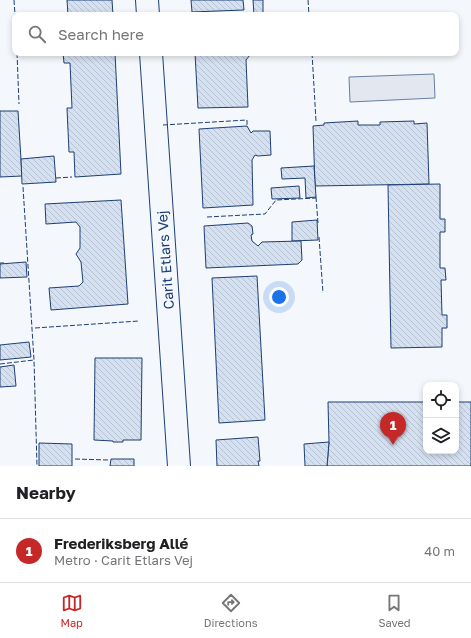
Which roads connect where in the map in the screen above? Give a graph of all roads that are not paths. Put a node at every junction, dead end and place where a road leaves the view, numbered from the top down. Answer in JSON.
{"nodes":[{"id":1,"x":147,"y":0,"type":"edge"},
{"id":2,"x":148,"y":12,"type":"edge"},
{"id":3,"x":150,"y":56,"type":"edge"},
{"id":4,"x":179,"y":466,"type":"edge"}],
"edges":[{"from":1,"to":2,"type":"street"},
{"from":3,"to":4,"type":"street","name":"Carit Etlars Vej"}]}
